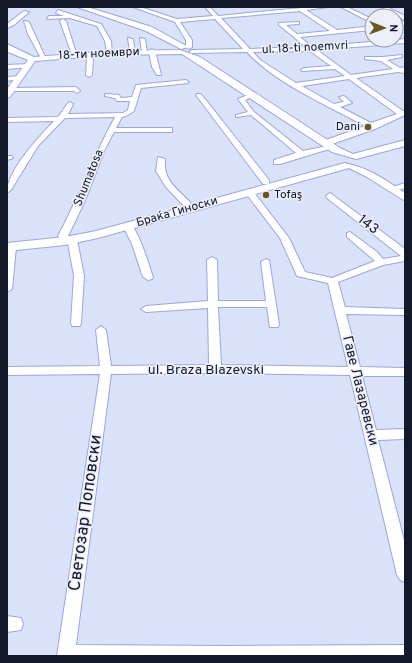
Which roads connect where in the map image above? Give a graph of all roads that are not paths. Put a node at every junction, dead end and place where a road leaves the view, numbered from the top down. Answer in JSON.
{"nodes":[{"id":1,"x":80,"y":7,"type":"edge"},
{"id":2,"x":135,"y":7,"type":"edge"},
{"id":3,"x":207,"y":7,"type":"edge"},
{"id":4,"x":326,"y":7,"type":"edge"},
{"id":5,"x":343,"y":7,"type":"edge"},
{"id":6,"x":382,"y":7,"type":"edge"},
{"id":7,"x":300,"y":8,"type":"edge"},
{"id":8,"x":26,"y":12,"type":"dead end"},
{"id":9,"x":58,"y":12,"type":"dead end"},
{"id":10,"x":74,"y":17,"type":"junction"},
{"id":11,"x":217,"y":17,"type":"junction"},
{"id":12,"x":364,"y":17,"type":"edge"},
{"id":13,"x":49,"y":18,"type":"dead end"},
{"id":14,"x":405,"y":18,"type":"edge"},
{"id":15,"x":63,"y":21,"type":"dead end"},
{"id":16,"x":177,"y":21,"type":"junction"},
{"id":17,"x":26,"y":22,"type":"dead end"},
{"id":18,"x":297,"y":23,"type":"dead end"},
{"id":19,"x":7,"y":26,"type":"edge"},
{"id":20,"x":364,"y":29,"type":"edge"},
{"id":21,"x":336,"y":32,"type":"junction"},
{"id":22,"x":295,"y":36,"type":"junction"},
{"id":23,"x":130,"y":39,"type":"dead end"},
{"id":24,"x":142,"y":39,"type":"dead end"},
{"id":25,"x":405,"y":41,"type":"edge"},
{"id":26,"x":7,"y":47,"type":"edge"},
{"id":27,"x":311,"y":49,"type":"junction"},
{"id":28,"x":185,"y":50,"type":"junction"},
{"id":29,"x":247,"y":50,"type":"junction"},
{"id":30,"x":165,"y":51,"type":"joint"},
{"id":31,"x":133,"y":52,"type":"junction"},
{"id":32,"x":148,"y":52,"type":"junction"},
{"id":33,"x":110,"y":53,"type":"junction"},
{"id":34,"x":75,"y":55,"type":"junction"},
{"id":35,"x":90,"y":56,"type":"junction"},
{"id":36,"x":400,"y":56,"type":"dead end"},
{"id":37,"x":44,"y":58,"type":"junction"},
{"id":38,"x":367,"y":58,"type":"dead end"},
{"id":39,"x":382,"y":59,"type":"junction"},
{"id":40,"x":31,"y":62,"type":"junction"},
{"id":41,"x":7,"y":67,"type":"edge"},
{"id":42,"x":337,"y":67,"type":"junction"},
{"id":43,"x":304,"y":70,"type":"dead end"},
{"id":44,"x":403,"y":71,"type":"edge"},
{"id":45,"x":160,"y":74,"type":"dead end"},
{"id":46,"x":89,"y":75,"type":"dead end"},
{"id":47,"x":20,"y":78,"type":"junction"},
{"id":48,"x":352,"y":78,"type":"junction"},
{"id":49,"x":7,"y":79,"type":"edge"},
{"id":50,"x":186,"y":82,"type":"dead end"},
{"id":51,"x":295,"y":85,"type":"junction"},
{"id":52,"x":78,"y":91,"type":"dead end"},
{"id":53,"x":9,"y":93,"type":"edge"},
{"id":54,"x":107,"y":95,"type":"dead end"},
{"id":55,"x":200,"y":95,"type":"dead end"},
{"id":56,"x":252,"y":95,"type":"junction"},
{"id":57,"x":342,"y":97,"type":"dead end"},
{"id":58,"x":135,"y":99,"type":"junction"},
{"id":59,"x":70,"y":104,"type":"dead end"},
{"id":60,"x":332,"y":106,"type":"junction"},
{"id":61,"x":252,"y":113,"type":"junction"},
{"id":62,"x":404,"y":113,"type":"edge"},
{"id":63,"x":119,"y":116,"type":"junction"},
{"id":64,"x":238,"y":116,"type":"dead end"},
{"id":65,"x":61,"y":118,"type":"junction"},
{"id":66,"x":7,"y":120,"type":"edge"},
{"id":67,"x":372,"y":126,"type":"junction"},
{"id":68,"x":169,"y":130,"type":"dead end"},
{"id":69,"x":110,"y":132,"type":"junction"},
{"id":70,"x":99,"y":134,"type":"dead end"},
{"id":71,"x":405,"y":143,"type":"edge"},
{"id":72,"x":405,"y":148,"type":"edge"},
{"id":73,"x":302,"y":154,"type":"junction"},
{"id":74,"x":345,"y":157,"type":"junction"},
{"id":75,"x":161,"y":159,"type":"dead end"},
{"id":76,"x":277,"y":162,"type":"dead end"},
{"id":77,"x":266,"y":182,"type":"junction"},
{"id":78,"x":405,"y":185,"type":"edge"},
{"id":79,"x":391,"y":189,"type":"junction"},
{"id":80,"x":7,"y":190,"type":"edge"},
{"id":81,"x":249,"y":192,"type":"junction"},
{"id":82,"x":330,"y":196,"type":"dead end"},
{"id":83,"x":405,"y":198,"type":"edge"},
{"id":84,"x":187,"y":204,"type":"junction"},
{"id":85,"x":128,"y":226,"type":"junction"},
{"id":86,"x":350,"y":235,"type":"dead end"},
{"id":87,"x":67,"y":239,"type":"junction"},
{"id":88,"x":8,"y":245,"type":"edge"},
{"id":89,"x":405,"y":254,"type":"edge"},
{"id":90,"x":405,"y":258,"type":"edge"},
{"id":91,"x":212,"y":260,"type":"dead end"},
{"id":92,"x":266,"y":262,"type":"dead end"},
{"id":93,"x":381,"y":262,"type":"junction"},
{"id":94,"x":148,"y":277,"type":"dead end"},
{"id":95,"x":334,"y":280,"type":"junction"},
{"id":96,"x":7,"y":289,"type":"edge"},
{"id":97,"x":213,"y":304,"type":"junction"},
{"id":98,"x":271,"y":304,"type":"junction"},
{"id":99,"x":146,"y":309,"type":"dead end"},
{"id":100,"x":341,"y":310,"type":"junction"},
{"id":101,"x":405,"y":312,"type":"edge"},
{"id":102,"x":76,"y":323,"type":"dead end"},
{"id":103,"x":274,"y":324,"type":"dead end"},
{"id":104,"x":101,"y":330,"type":"dead end"},
{"id":105,"x":214,"y":369,"type":"junction"},
{"id":106,"x":106,"y":370,"type":"junction"},
{"id":107,"x":7,"y":371,"type":"edge"},
{"id":108,"x":356,"y":372,"type":"junction"},
{"id":109,"x":405,"y":372,"type":"edge"},
{"id":110,"x":405,"y":434,"type":"edge"},
{"id":111,"x":371,"y":435,"type":"junction"},
{"id":112,"x":405,"y":575,"type":"edge"},
{"id":113,"x":405,"y":653,"type":"edge"},
{"id":114,"x":66,"y":655,"type":"edge"},
{"id":115,"x":228,"y":656,"type":"edge"}],
"edges":[{"from":1,"to":28,"type":"street"},
{"from":2,"to":16,"type":"street"},
{"from":3,"to":11,"type":"street"},
{"from":4,"to":7,"type":"street"},
{"from":5,"to":12,"type":"street"},
{"from":6,"to":14,"type":"street"},
{"from":7,"to":11,"type":"street"},
{"from":7,"to":21,"type":"street"},
{"from":8,"to":19,"type":"street"},
{"from":9,"to":10,"type":"street"},
{"from":10,"to":13,"type":"street"},
{"from":10,"to":33,"type":"street"},
{"from":11,"to":16,"type":"street"},
{"from":11,"to":29,"type":"street"},
{"from":15,"to":34,"type":"street"},
{"from":16,"to":28,"type":"street"},
{"from":17,"to":37,"type":"street"},
{"from":18,"to":22,"type":"street"},
{"from":20,"to":21,"type":"street"},
{"from":21,"to":22,"type":"street"},
{"from":22,"to":27,"type":"street"},
{"from":23,"to":31,"type":"street"},
{"from":24,"to":32,"type":"street"},
{"from":25,"to":27,"type":"street","name":"ul. 18-ti noemvri"},
{"from":26,"to":40,"type":"street"},
{"from":27,"to":29,"type":"street","name":"ul. 18-ti noemvri"},
{"from":27,"to":42,"type":"street"},
{"from":28,"to":29,"type":"street","name":"ul. 18-ti noemvri"},
{"from":28,"to":30,"type":"street","name":"ul. 18-ti noemvri"},
{"from":28,"to":56,"type":"street"},
{"from":29,"to":51,"type":"street"},
{"from":30,"to":32,"type":"street","name":"18-ти ноември"},
{"from":31,"to":32,"type":"street","name":"18-ти ноември"},
{"from":31,"to":33,"type":"street","name":"18-ти ноември"},
{"from":32,"to":45,"type":"street"},
{"from":33,"to":35,"type":"street","name":"18-ти ноември"},
{"from":34,"to":35,"type":"street","name":"18-ти ноември"},
{"from":34,"to":37,"type":"street","name":"18-ти ноември"},
{"from":35,"to":46,"type":"street"},
{"from":36,"to":39,"type":"street"},
{"from":37,"to":40,"type":"street","name":"18-ти ноември"},
{"from":38,"to":39,"type":"street"},
{"from":39,"to":44,"type":"street"},
{"from":40,"to":41,"type":"street"},
{"from":40,"to":47,"type":"street"},
{"from":42,"to":43,"type":"street"},
{"from":42,"to":48,"type":"street"},
{"from":44,"to":48,"type":"street"},
{"from":47,"to":49,"type":"street"},
{"from":47,"to":53,"type":"street"},
{"from":48,"to":51,"type":"street"},
{"from":48,"to":62,"type":"street"},
{"from":50,"to":58,"type":"street"},
{"from":51,"to":60,"type":"street"},
{"from":52,"to":53,"type":"street"},
{"from":54,"to":58,"type":"street"},
{"from":55,"to":77,"type":"street"},
{"from":56,"to":61,"type":"street"},
{"from":56,"to":74,"type":"street"},
{"from":57,"to":60,"type":"street"},
{"from":58,"to":63,"type":"street"},
{"from":59,"to":65,"type":"street"},
{"from":60,"to":67,"type":"street"},
{"from":61,"to":64,"type":"street"},
{"from":61,"to":73,"type":"street"},
{"from":62,"to":67,"type":"street"},
{"from":63,"to":65,"type":"street"},
{"from":63,"to":69,"type":"street","name":"Shumatosa"},
{"from":65,"to":66,"type":"street"},
{"from":65,"to":80,"type":"street"},
{"from":67,"to":74,"type":"street"},
{"from":68,"to":69,"type":"street"},
{"from":69,"to":70,"type":"street"},
{"from":69,"to":87,"type":"street","name":"Shumatosa"},
{"from":71,"to":74,"type":"street","name":"Браќа Гиноски"},
{"from":72,"to":74,"type":"street","name":"Браќа Гиноски"},
{"from":73,"to":74,"type":"street"},
{"from":73,"to":76,"type":"street"},
{"from":74,"to":77,"type":"street","name":"Браќа Гиноски"},
{"from":74,"to":79,"type":"street"},
{"from":74,"to":81,"type":"street","name":"Браќа Гиноски"},
{"from":75,"to":84,"type":"street"},
{"from":77,"to":84,"type":"street","name":"Браќа Гиноски"},
{"from":78,"to":79,"type":"street"},
{"from":79,"to":83,"type":"street"},
{"from":81,"to":85,"type":"street","name":"Браќа Гиноски"},
{"from":81,"to":95,"type":"street"},
{"from":82,"to":89,"type":"street","name":"143"},
{"from":84,"to":87,"type":"street","name":"Браќа Гиноски"},
{"from":85,"to":87,"type":"street","name":"Браќа Гиноски"},
{"from":85,"to":94,"type":"street"},
{"from":86,"to":93,"type":"street"},
{"from":87,"to":88,"type":"street","name":"Браќа Гиноски"},
{"from":87,"to":102,"type":"street"},
{"from":88,"to":96,"type":"street"},
{"from":90,"to":93,"type":"street"},
{"from":91,"to":97,"type":"street"},
{"from":92,"to":98,"type":"street"},
{"from":93,"to":95,"type":"street"},
{"from":95,"to":100,"type":"street","name":"Гаве Лазаревски"},
{"from":97,"to":98,"type":"street"},
{"from":97,"to":99,"type":"street"},
{"from":97,"to":105,"type":"street"},
{"from":98,"to":103,"type":"street"},
{"from":100,"to":101,"type":"street"},
{"from":100,"to":108,"type":"street","name":"Гаве Лазаревски"},
{"from":104,"to":106,"type":"street","name":"Светозар Поповски"},
{"from":105,"to":106,"type":"street","name":"ul. Braza Blazevski"},
{"from":105,"to":108,"type":"street","name":"ul. Braza Blazevski"},
{"from":106,"to":107,"type":"street","name":"ul. Braza Blazevski"},
{"from":106,"to":114,"type":"street","name":"Светозар Поповски"},
{"from":108,"to":109,"type":"street","name":"ul. Braza Blazevski"},
{"from":108,"to":111,"type":"street","name":"Гаве Лазаревски"},
{"from":110,"to":111,"type":"street"},
{"from":111,"to":112,"type":"street","name":"Гаве Лазаревски"},
{"from":113,"to":115,"type":"street"},
{"from":114,"to":115,"type":"street"}]}
